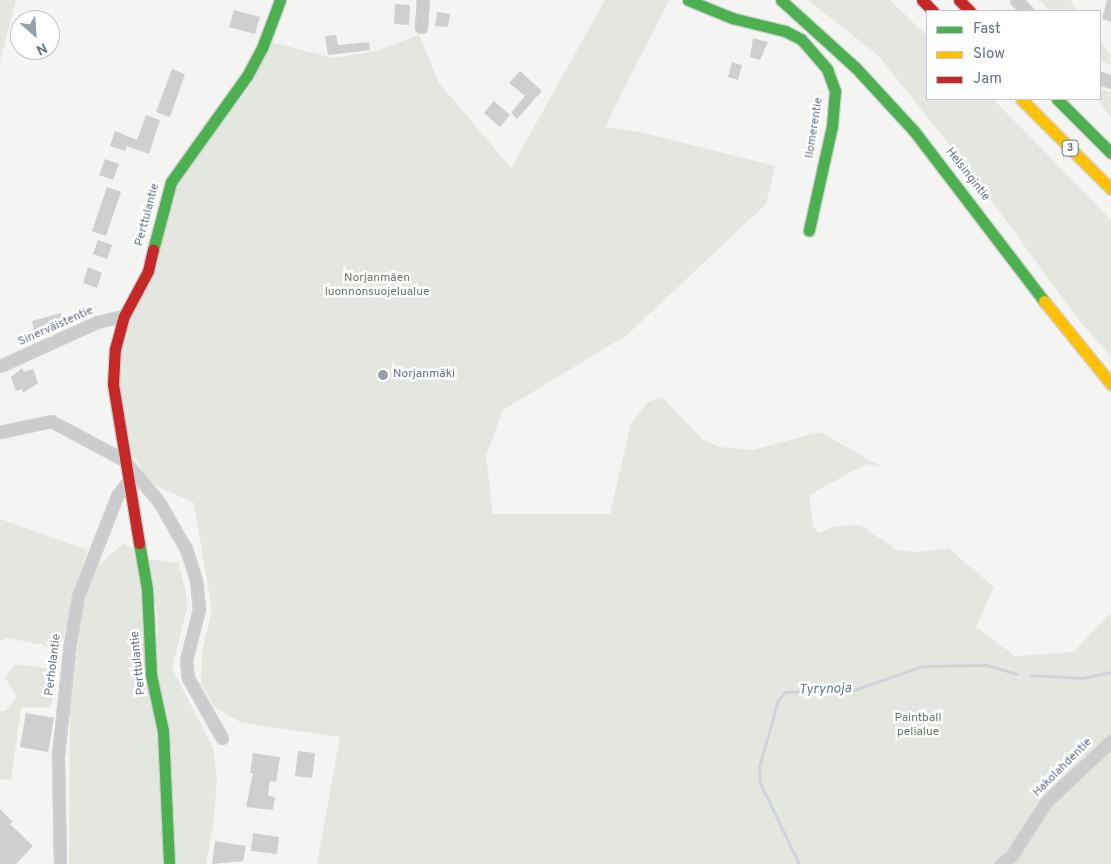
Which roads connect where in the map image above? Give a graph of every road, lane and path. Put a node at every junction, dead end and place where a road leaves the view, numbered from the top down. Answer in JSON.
{"nodes":[{"id":1,"x":280,"y":0,"type":"edge"},
{"id":2,"x":423,"y":0,"type":"edge"},
{"id":3,"x":688,"y":0,"type":"edge"},
{"id":4,"x":781,"y":0,"type":"edge"},
{"id":5,"x":922,"y":0,"type":"edge"},
{"id":6,"x":959,"y":0,"type":"edge"},
{"id":7,"x":1016,"y":0,"type":"edge"},
{"id":8,"x":932,"y":10,"type":"edge"},
{"id":9,"x":969,"y":10,"type":"edge"},
{"id":10,"x":1026,"y":10,"type":"edge"},
{"id":11,"x":421,"y":27,"type":"dead end"},
{"id":12,"x":1022,"y":100,"type":"edge"},
{"id":13,"x":1058,"y":100,"type":"edge"},
{"id":14,"x":1111,"y":153,"type":"edge"},
{"id":15,"x":1111,"y":189,"type":"edge"},
{"id":16,"x":809,"y":230,"type":"dead end"},
{"id":17,"x":124,"y":316,"type":"junction"},
{"id":18,"x":0,"y":366,"type":"edge"},
{"id":19,"x":1111,"y":384,"type":"edge"},
{"id":20,"x":0,"y":432,"type":"edge"},
{"id":21,"x":124,"y":460,"type":"junction"},
{"id":22,"x":128,"y":481,"type":"junction"},
{"id":23,"x":222,"y":738,"type":"dead end"},
{"id":24,"x":1111,"y":741,"type":"edge"},
{"id":25,"x":60,"y":864,"type":"edge"},
{"id":26,"x":169,"y":864,"type":"edge"},
{"id":27,"x":1001,"y":864,"type":"edge"}],
"edges":[{"from":1,"to":17,"type":"main road","name":"Perttulantie"},
{"from":2,"to":11,"type":"street"},
{"from":3,"to":16,"type":"main road","name":"Ilomerentie"},
{"from":4,"to":19,"type":"main road","name":"Helsingintie"},
{"from":5,"to":8,"type":"main road"},
{"from":6,"to":9,"type":"main road"},
{"from":7,"to":10,"type":"street"},
{"from":12,"to":15,"type":"main road","number":"3"},
{"from":13,"to":14,"type":"main road","number":"3"},
{"from":17,"to":18,"type":"street","name":"Sinerväistentie"},
{"from":17,"to":21,"type":"main road","name":"Perttulantie"},
{"from":20,"to":21,"type":"street"},
{"from":21,"to":22,"type":"main road","name":"Perttulantie"},
{"from":21,"to":23,"type":"street"},
{"from":22,"to":25,"type":"street","name":"Perholantie"},
{"from":22,"to":26,"type":"main road","name":"Perttulantie"},
{"from":24,"to":27,"type":"street","name":"Hakolahdentie"}]}
